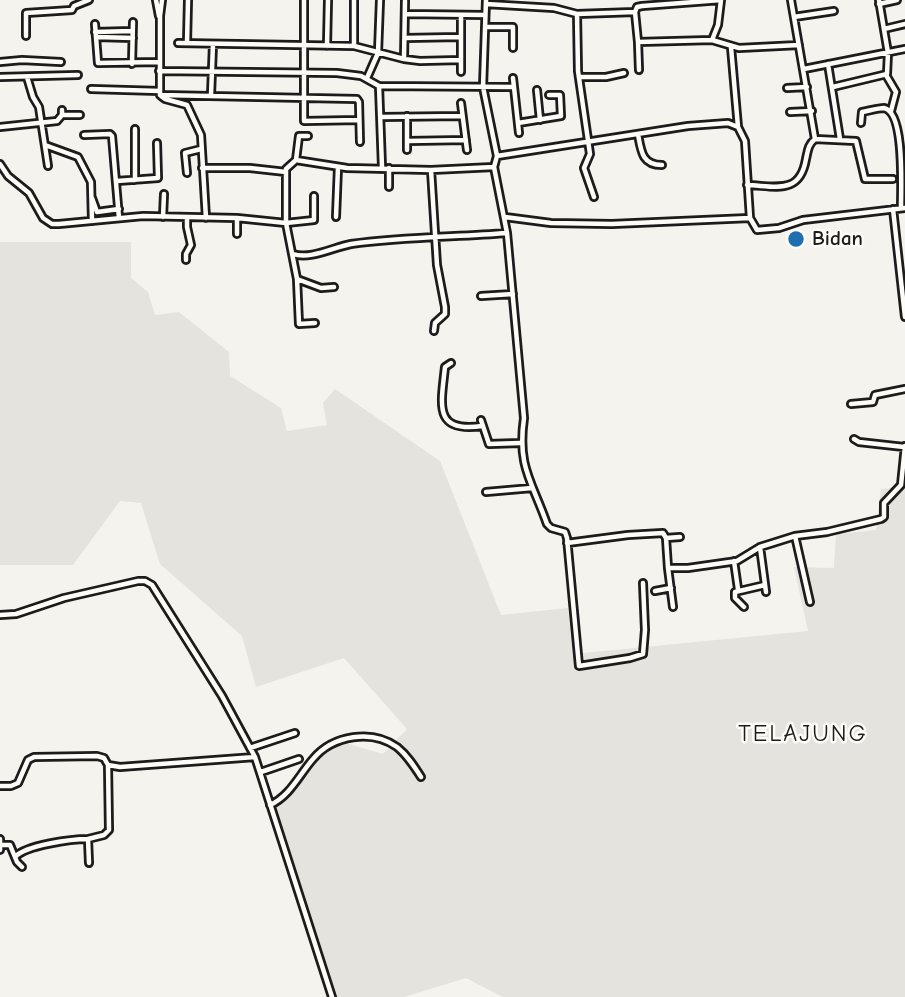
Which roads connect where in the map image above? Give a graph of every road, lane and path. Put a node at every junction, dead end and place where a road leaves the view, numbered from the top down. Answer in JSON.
{"nodes":[{"id":1,"x":89,"y":0,"type":"edge"},
{"id":2,"x":156,"y":0,"type":"edge"},
{"id":3,"x":162,"y":0,"type":"edge"},
{"id":4,"x":188,"y":0,"type":"edge"},
{"id":5,"x":304,"y":0,"type":"edge"},
{"id":6,"x":328,"y":0,"type":"edge"},
{"id":7,"x":354,"y":0,"type":"edge"},
{"id":8,"x":380,"y":0,"type":"edge"},
{"id":9,"x":721,"y":0,"type":"edge"},
{"id":10,"x":791,"y":0,"type":"edge"},
{"id":11,"x":897,"y":0,"type":"edge"},
{"id":12,"x":405,"y":1,"type":"edge"},
{"id":13,"x":486,"y":2,"type":"edge"},
{"id":14,"x":663,"y":2,"type":"edge"},
{"id":15,"x":879,"y":2,"type":"edge"},
{"id":16,"x":834,"y":11,"type":"dead end"},
{"id":17,"x":635,"y":12,"type":"junction"},
{"id":18,"x":405,"y":13,"type":"junction"},
{"id":19,"x":577,"y":14,"type":"junction"},
{"id":20,"x":461,"y":15,"type":"junction"},
{"id":21,"x":485,"y":15,"type":"junction"},
{"id":22,"x":160,"y":16,"type":"junction"},
{"id":23,"x":794,"y":17,"type":"junction"},
{"id":24,"x":133,"y":22,"type":"dead end"},
{"id":25,"x":95,"y":24,"type":"dead end"},
{"id":26,"x":905,"y":24,"type":"edge"},
{"id":27,"x":485,"y":27,"type":"junction"},
{"id":28,"x":884,"y":29,"type":"junction"},
{"id":29,"x":96,"y":34,"type":"junction"},
{"id":30,"x":132,"y":34,"type":"junction"},
{"id":31,"x":26,"y":36,"type":"dead end"},
{"id":32,"x":460,"y":37,"type":"junction"},
{"id":33,"x":405,"y":38,"type":"junction"},
{"id":34,"x":712,"y":40,"type":"junction"},
{"id":35,"x":638,"y":42,"type":"junction"},
{"id":36,"x":178,"y":43,"type":"dead end"},
{"id":37,"x":187,"y":43,"type":"junction"},
{"id":38,"x":213,"y":44,"type":"junction"},
{"id":39,"x":799,"y":45,"type":"junction"},
{"id":40,"x":327,"y":46,"type":"junction"},
{"id":41,"x":354,"y":46,"type":"junction"},
{"id":42,"x":304,"y":47,"type":"junction"},
{"id":43,"x":731,"y":47,"type":"junction"},
{"id":44,"x":513,"y":48,"type":"dead end"},
{"id":45,"x":905,"y":49,"type":"edge"},
{"id":46,"x":888,"y":52,"type":"junction"},
{"id":47,"x":378,"y":53,"type":"junction"},
{"id":48,"x":404,"y":59,"type":"junction"},
{"id":49,"x":461,"y":60,"type":"junction"},
{"id":50,"x":0,"y":62,"type":"edge"},
{"id":51,"x":61,"y":62,"type":"dead end"},
{"id":52,"x":160,"y":62,"type":"junction"},
{"id":53,"x":131,"y":64,"type":"junction"},
{"id":54,"x":828,"y":65,"type":"junction"},
{"id":55,"x":804,"y":69,"type":"junction"},
{"id":56,"x":639,"y":70,"type":"dead end"},
{"id":57,"x":159,"y":71,"type":"junction"},
{"id":58,"x":212,"y":71,"type":"junction"},
{"id":59,"x":304,"y":72,"type":"junction"},
{"id":60,"x":461,"y":72,"type":"dead end"},
{"id":61,"x":624,"y":74,"type":"dead end"},
{"id":62,"x":78,"y":75,"type":"dead end"},
{"id":63,"x":886,"y":75,"type":"junction"},
{"id":64,"x":0,"y":77,"type":"edge"},
{"id":65,"x":27,"y":77,"type":"junction"},
{"id":66,"x":579,"y":77,"type":"junction"},
{"id":67,"x":367,"y":78,"type":"junction"},
{"id":68,"x":513,"y":78,"type":"dead end"},
{"id":69,"x":379,"y":86,"type":"junction"},
{"id":70,"x":483,"y":87,"type":"junction"},
{"id":71,"x":808,"y":87,"type":"junction"},
{"id":72,"x":514,"y":88,"type":"junction"},
{"id":73,"x":787,"y":88,"type":"dead end"},
{"id":74,"x":833,"y":88,"type":"junction"},
{"id":75,"x":91,"y":89,"type":"dead end"},
{"id":76,"x":537,"y":90,"type":"dead end"},
{"id":77,"x":160,"y":93,"type":"junction"},
{"id":78,"x":211,"y":95,"type":"junction"},
{"id":79,"x":549,"y":95,"type":"dead end"},
{"id":80,"x":304,"y":99,"type":"junction"},
{"id":81,"x":461,"y":103,"type":"dead end"},
{"id":82,"x":812,"y":111,"type":"junction"},
{"id":83,"x":891,"y":111,"type":"junction"},
{"id":84,"x":790,"y":112,"type":"dead end"},
{"id":85,"x":80,"y":115,"type":"dead end"},
{"id":86,"x":407,"y":116,"type":"junction"},
{"id":87,"x":462,"y":116,"type":"junction"},
{"id":88,"x":381,"y":117,"type":"junction"},
{"id":89,"x":359,"y":120,"type":"junction"},
{"id":90,"x":540,"y":120,"type":"junction"},
{"id":91,"x":42,"y":122,"type":"junction"},
{"id":92,"x":518,"y":123,"type":"junction"},
{"id":93,"x":861,"y":123,"type":"dead end"},
{"id":94,"x":0,"y":127,"type":"edge"},
{"id":95,"x":738,"y":127,"type":"junction"},
{"id":96,"x":135,"y":129,"type":"dead end"},
{"id":97,"x":519,"y":133,"type":"dead end"},
{"id":98,"x":638,"y":134,"type":"junction"},
{"id":99,"x":84,"y":135,"type":"dead end"},
{"id":100,"x":308,"y":136,"type":"dead end"},
{"id":101,"x":815,"y":139,"type":"junction"},
{"id":102,"x":840,"y":139,"type":"junction"},
{"id":103,"x":466,"y":140,"type":"junction"},
{"id":104,"x":408,"y":141,"type":"junction"},
{"id":105,"x":360,"y":142,"type":"dead end"},
{"id":106,"x":588,"y":142,"type":"junction"},
{"id":107,"x":157,"y":144,"type":"dead end"},
{"id":108,"x":46,"y":145,"type":"junction"},
{"id":109,"x":201,"y":149,"type":"junction"},
{"id":110,"x":407,"y":150,"type":"dead end"},
{"id":111,"x":467,"y":150,"type":"dead end"},
{"id":112,"x":904,"y":151,"type":"edge"},
{"id":113,"x":497,"y":156,"type":"junction"},
{"id":114,"x":296,"y":160,"type":"junction"},
{"id":115,"x":0,"y":164,"type":"edge"},
{"id":116,"x":48,"y":166,"type":"dead end"},
{"id":117,"x":662,"y":166,"type":"dead end"},
{"id":118,"x":338,"y":167,"type":"junction"},
{"id":119,"x":385,"y":167,"type":"junction"},
{"id":120,"x":494,"y":167,"type":"junction"},
{"id":121,"x":202,"y":168,"type":"junction"},
{"id":122,"x":431,"y":170,"type":"junction"},
{"id":123,"x":286,"y":172,"type":"junction"},
{"id":124,"x":187,"y":173,"type":"dead end"},
{"id":125,"x":893,"y":178,"type":"dead end"},
{"id":126,"x":135,"y":180,"type":"junction"},
{"id":127,"x":117,"y":181,"type":"junction"},
{"id":128,"x":747,"y":185,"type":"junction"},
{"id":129,"x":389,"y":187,"type":"dead end"},
{"id":130,"x":164,"y":194,"type":"dead end"},
{"id":131,"x":314,"y":196,"type":"dead end"},
{"id":132,"x":594,"y":197,"type":"dead end"},
{"id":133,"x":92,"y":198,"type":"junction"},
{"id":134,"x":903,"y":208,"type":"edge"},
{"id":135,"x":119,"y":209,"type":"junction"},
{"id":136,"x":892,"y":209,"type":"junction"},
{"id":137,"x":163,"y":217,"type":"junction"},
{"id":138,"x":336,"y":217,"type":"dead end"},
{"id":139,"x":505,"y":217,"type":"junction"},
{"id":140,"x":119,"y":218,"type":"junction"},
{"id":141,"x":187,"y":218,"type":"junction"},
{"id":142,"x":206,"y":218,"type":"junction"},
{"id":143,"x":237,"y":218,"type":"junction"},
{"id":144,"x":750,"y":218,"type":"junction"},
{"id":145,"x":92,"y":221,"type":"junction"},
{"id":146,"x":286,"y":223,"type":"junction"},
{"id":147,"x":507,"y":233,"type":"junction"},
{"id":148,"x":237,"y":234,"type":"dead end"},
{"id":149,"x":435,"y":237,"type":"junction"},
{"id":150,"x":293,"y":254,"type":"junction"},
{"id":151,"x":186,"y":260,"type":"dead end"},
{"id":152,"x":297,"y":279,"type":"junction"},
{"id":153,"x":334,"y":287,"type":"dead end"},
{"id":154,"x":513,"y":294,"type":"junction"},
{"id":155,"x":481,"y":296,"type":"dead end"},
{"id":156,"x":905,"y":317,"type":"edge"},
{"id":157,"x":315,"y":323,"type":"dead end"},
{"id":158,"x":435,"y":331,"type":"dead end"},
{"id":159,"x":451,"y":363,"type":"dead end"},
{"id":160,"x":905,"y":389,"type":"edge"},
{"id":161,"x":851,"y":404,"type":"dead end"},
{"id":162,"x":854,"y":439,"type":"dead end"},
{"id":163,"x":520,"y":443,"type":"junction"},
{"id":164,"x":904,"y":447,"type":"edge"},
{"id":165,"x":904,"y":463,"type":"edge"},
{"id":166,"x":532,"y":488,"type":"junction"},
{"id":167,"x":486,"y":492,"type":"dead end"},
{"id":168,"x":795,"y":536,"type":"junction"},
{"id":169,"x":680,"y":537,"type":"dead end"},
{"id":170,"x":666,"y":538,"type":"junction"},
{"id":171,"x":567,"y":543,"type":"junction"},
{"id":172,"x":760,"y":547,"type":"junction"},
{"id":173,"x":734,"y":561,"type":"junction"},
{"id":174,"x":668,"y":568,"type":"junction"},
{"id":175,"x":643,"y":583,"type":"dead end"},
{"id":176,"x":671,"y":588,"type":"junction"},
{"id":177,"x":738,"y":589,"type":"junction"},
{"id":178,"x":655,"y":591,"type":"dead end"},
{"id":179,"x":810,"y":602,"type":"dead end"},
{"id":180,"x":673,"y":607,"type":"dead end"},
{"id":181,"x":744,"y":607,"type":"dead end"},
{"id":182,"x":0,"y":615,"type":"edge"},
{"id":183,"x":295,"y":733,"type":"dead end"},
{"id":184,"x":250,"y":748,"type":"junction"},
{"id":185,"x":255,"y":757,"type":"junction"},
{"id":186,"x":299,"y":759,"type":"dead end"},
{"id":187,"x":108,"y":765,"type":"junction"},
{"id":188,"x":261,"y":772,"type":"junction"},
{"id":189,"x":421,"y":777,"type":"dead end"},
{"id":190,"x":0,"y":786,"type":"edge"},
{"id":191,"x":270,"y":805,"type":"junction"},
{"id":192,"x":0,"y":839,"type":"edge"},
{"id":193,"x":88,"y":839,"type":"junction"},
{"id":194,"x":1,"y":848,"type":"edge"},
{"id":195,"x":15,"y":857,"type":"junction"},
{"id":196,"x":89,"y":863,"type":"dead end"},
{"id":197,"x":22,"y":867,"type":"dead end"},
{"id":198,"x":332,"y":997,"type":"edge"}],
"edges":[{"from":1,"to":31,"type":"street"},
{"from":2,"to":22,"type":"street"},
{"from":3,"to":22,"type":"street"},
{"from":4,"to":37,"type":"street"},
{"from":5,"to":42,"type":"street"},
{"from":6,"to":40,"type":"street"},
{"from":7,"to":41,"type":"street"},
{"from":8,"to":47,"type":"street"},
{"from":9,"to":14,"type":"street"},
{"from":9,"to":34,"type":"street"},
{"from":10,"to":23,"type":"street"},
{"from":11,"to":15,"type":"street"},
{"from":12,"to":18,"type":"street"},
{"from":13,"to":19,"type":"street"},
{"from":13,"to":21,"type":"street"},
{"from":14,"to":17,"type":"street"},
{"from":15,"to":28,"type":"street"},
{"from":16,"to":23,"type":"street"},
{"from":17,"to":19,"type":"street"},
{"from":17,"to":35,"type":"street"},
{"from":18,"to":20,"type":"street"},
{"from":18,"to":33,"type":"street"},
{"from":19,"to":66,"type":"street"},
{"from":20,"to":21,"type":"street"},
{"from":20,"to":32,"type":"street"},
{"from":21,"to":27,"type":"street"},
{"from":22,"to":52,"type":"street"},
{"from":23,"to":39,"type":"street"},
{"from":24,"to":30,"type":"street"},
{"from":25,"to":29,"type":"street"},
{"from":26,"to":28,"type":"street"},
{"from":27,"to":44,"type":"street"},
{"from":27,"to":70,"type":"street"},
{"from":28,"to":46,"type":"street"},
{"from":29,"to":30,"type":"street"},
{"from":29,"to":53,"type":"street"},
{"from":30,"to":53,"type":"street"},
{"from":32,"to":33,"type":"street"},
{"from":32,"to":49,"type":"street"},
{"from":33,"to":48,"type":"street"},
{"from":34,"to":35,"type":"street"},
{"from":34,"to":43,"type":"street"},
{"from":35,"to":56,"type":"street"},
{"from":36,"to":37,"type":"street"},
{"from":37,"to":38,"type":"street"},
{"from":38,"to":42,"type":"street"},
{"from":38,"to":58,"type":"street"},
{"from":39,"to":43,"type":"street"},
{"from":39,"to":55,"type":"street"},
{"from":40,"to":41,"type":"street"},
{"from":40,"to":42,"type":"street"},
{"from":41,"to":47,"type":"street"},
{"from":42,"to":59,"type":"street"},
{"from":43,"to":95,"type":"street"},
{"from":45,"to":46,"type":"street"},
{"from":46,"to":54,"type":"street"},
{"from":46,"to":63,"type":"street"},
{"from":47,"to":48,"type":"street"},
{"from":47,"to":67,"type":"street"},
{"from":48,"to":49,"type":"street"},
{"from":49,"to":60,"type":"street"},
{"from":50,"to":51,"type":"street"},
{"from":52,"to":53,"type":"street"},
{"from":52,"to":57,"type":"street"},
{"from":54,"to":55,"type":"street"},
{"from":54,"to":74,"type":"street"},
{"from":55,"to":71,"type":"street"},
{"from":57,"to":58,"type":"street"},
{"from":57,"to":77,"type":"street"},
{"from":58,"to":59,"type":"street"},
{"from":58,"to":78,"type":"street"},
{"from":59,"to":67,"type":"street"},
{"from":59,"to":80,"type":"street"},
{"from":61,"to":66,"type":"street"},
{"from":62,"to":65,"type":"street"},
{"from":63,"to":74,"type":"street"},
{"from":63,"to":83,"type":"street"},
{"from":64,"to":65,"type":"street"},
{"from":65,"to":91,"type":"street"},
{"from":66,"to":106,"type":"street"},
{"from":67,"to":69,"type":"street"},
{"from":68,"to":72,"type":"street"},
{"from":69,"to":70,"type":"street"},
{"from":69,"to":88,"type":"street"},
{"from":70,"to":72,"type":"street"},
{"from":70,"to":113,"type":"street"},
{"from":71,"to":73,"type":"street"},
{"from":71,"to":82,"type":"street"},
{"from":72,"to":92,"type":"street"},
{"from":74,"to":102,"type":"street"},
{"from":75,"to":77,"type":"street"},
{"from":76,"to":90,"type":"street"},
{"from":77,"to":78,"type":"street"},
{"from":77,"to":109,"type":"street"},
{"from":78,"to":80,"type":"street"},
{"from":79,"to":90,"type":"street"},
{"from":80,"to":89,"type":"street"},
{"from":80,"to":89,"type":"street"},
{"from":81,"to":87,"type":"street"},
{"from":82,"to":84,"type":"street"},
{"from":82,"to":101,"type":"street"},
{"from":83,"to":93,"type":"street"},
{"from":83,"to":112,"type":"street"},
{"from":85,"to":91,"type":"street"},
{"from":86,"to":87,"type":"street"},
{"from":86,"to":88,"type":"street"},
{"from":86,"to":104,"type":"street"},
{"from":87,"to":103,"type":"street"},
{"from":88,"to":119,"type":"street"},
{"from":89,"to":105,"type":"street"},
{"from":90,"to":92,"type":"street"},
{"from":91,"to":94,"type":"street"},
{"from":91,"to":108,"type":"street"},
{"from":92,"to":97,"type":"street"},
{"from":95,"to":98,"type":"street"},
{"from":95,"to":128,"type":"street"},
{"from":96,"to":126,"type":"street"},
{"from":98,"to":106,"type":"street"},
{"from":98,"to":117,"type":"street"},
{"from":99,"to":127,"type":"street"},
{"from":100,"to":114,"type":"street"},
{"from":101,"to":102,"type":"street"},
{"from":101,"to":128,"type":"street"},
{"from":102,"to":125,"type":"street"},
{"from":103,"to":104,"type":"street"},
{"from":103,"to":111,"type":"street"},
{"from":104,"to":110,"type":"street"},
{"from":106,"to":113,"type":"street"},
{"from":106,"to":132,"type":"street"},
{"from":107,"to":126,"type":"street"},
{"from":108,"to":116,"type":"street"},
{"from":108,"to":133,"type":"street"},
{"from":109,"to":121,"type":"street"},
{"from":109,"to":124,"type":"street"},
{"from":112,"to":134,"type":"street"},
{"from":113,"to":120,"type":"street"},
{"from":114,"to":118,"type":"street"},
{"from":114,"to":123,"type":"street"},
{"from":115,"to":145,"type":"street"},
{"from":118,"to":119,"type":"street"},
{"from":118,"to":138,"type":"street"},
{"from":119,"to":122,"type":"street"},
{"from":119,"to":129,"type":"street"},
{"from":120,"to":122,"type":"street"},
{"from":120,"to":139,"type":"street"},
{"from":121,"to":123,"type":"street"},
{"from":121,"to":142,"type":"street"},
{"from":122,"to":149,"type":"street"},
{"from":123,"to":146,"type":"street"},
{"from":126,"to":127,"type":"street"},
{"from":127,"to":135,"type":"street"},
{"from":128,"to":144,"type":"street"},
{"from":130,"to":137,"type":"street"},
{"from":131,"to":146,"type":"street"},
{"from":133,"to":135,"type":"street"},
{"from":133,"to":145,"type":"street"},
{"from":134,"to":136,"type":"street"},
{"from":135,"to":140,"type":"street"},
{"from":136,"to":144,"type":"street"},
{"from":136,"to":156,"type":"street"},
{"from":137,"to":140,"type":"street"},
{"from":137,"to":141,"type":"street"},
{"from":139,"to":144,"type":"street"},
{"from":139,"to":147,"type":"street"},
{"from":140,"to":145,"type":"street"},
{"from":141,"to":142,"type":"street"},
{"from":141,"to":151,"type":"street"},
{"from":142,"to":143,"type":"street"},
{"from":143,"to":146,"type":"street"},
{"from":143,"to":148,"type":"street"},
{"from":146,"to":150,"type":"street"},
{"from":147,"to":149,"type":"street"},
{"from":147,"to":154,"type":"street"},
{"from":149,"to":150,"type":"street"},
{"from":149,"to":158,"type":"street"},
{"from":150,"to":152,"type":"street"},
{"from":152,"to":153,"type":"street"},
{"from":152,"to":157,"type":"street"},
{"from":154,"to":155,"type":"street"},
{"from":154,"to":163,"type":"street"},
{"from":159,"to":163,"type":"street"},
{"from":160,"to":161,"type":"street"},
{"from":162,"to":164,"type":"street"},
{"from":163,"to":166,"type":"street"},
{"from":164,"to":165,"type":"street"},
{"from":165,"to":168,"type":"street"},
{"from":166,"to":167,"type":"street"},
{"from":166,"to":171,"type":"street"},
{"from":168,"to":172,"type":"street"},
{"from":168,"to":179,"type":"street"},
{"from":169,"to":170,"type":"street"},
{"from":170,"to":171,"type":"street"},
{"from":170,"to":174,"type":"street"},
{"from":171,"to":175,"type":"street"},
{"from":172,"to":173,"type":"street"},
{"from":172,"to":177,"type":"street"},
{"from":173,"to":174,"type":"street"},
{"from":173,"to":177,"type":"street"},
{"from":174,"to":176,"type":"street"},
{"from":176,"to":178,"type":"street"},
{"from":176,"to":180,"type":"street"},
{"from":177,"to":181,"type":"street"},
{"from":182,"to":184,"type":"street"},
{"from":183,"to":184,"type":"street"},
{"from":184,"to":185,"type":"street"},
{"from":185,"to":187,"type":"street"},
{"from":185,"to":188,"type":"street"},
{"from":186,"to":188,"type":"street"},
{"from":187,"to":190,"type":"street"},
{"from":187,"to":193,"type":"street"},
{"from":188,"to":191,"type":"street"},
{"from":189,"to":191,"type":"street"},
{"from":191,"to":198,"type":"street"},
{"from":192,"to":194,"type":"street"},
{"from":193,"to":195,"type":"street"},
{"from":193,"to":196,"type":"street"},
{"from":194,"to":195,"type":"street"},
{"from":195,"to":197,"type":"street"}]}
